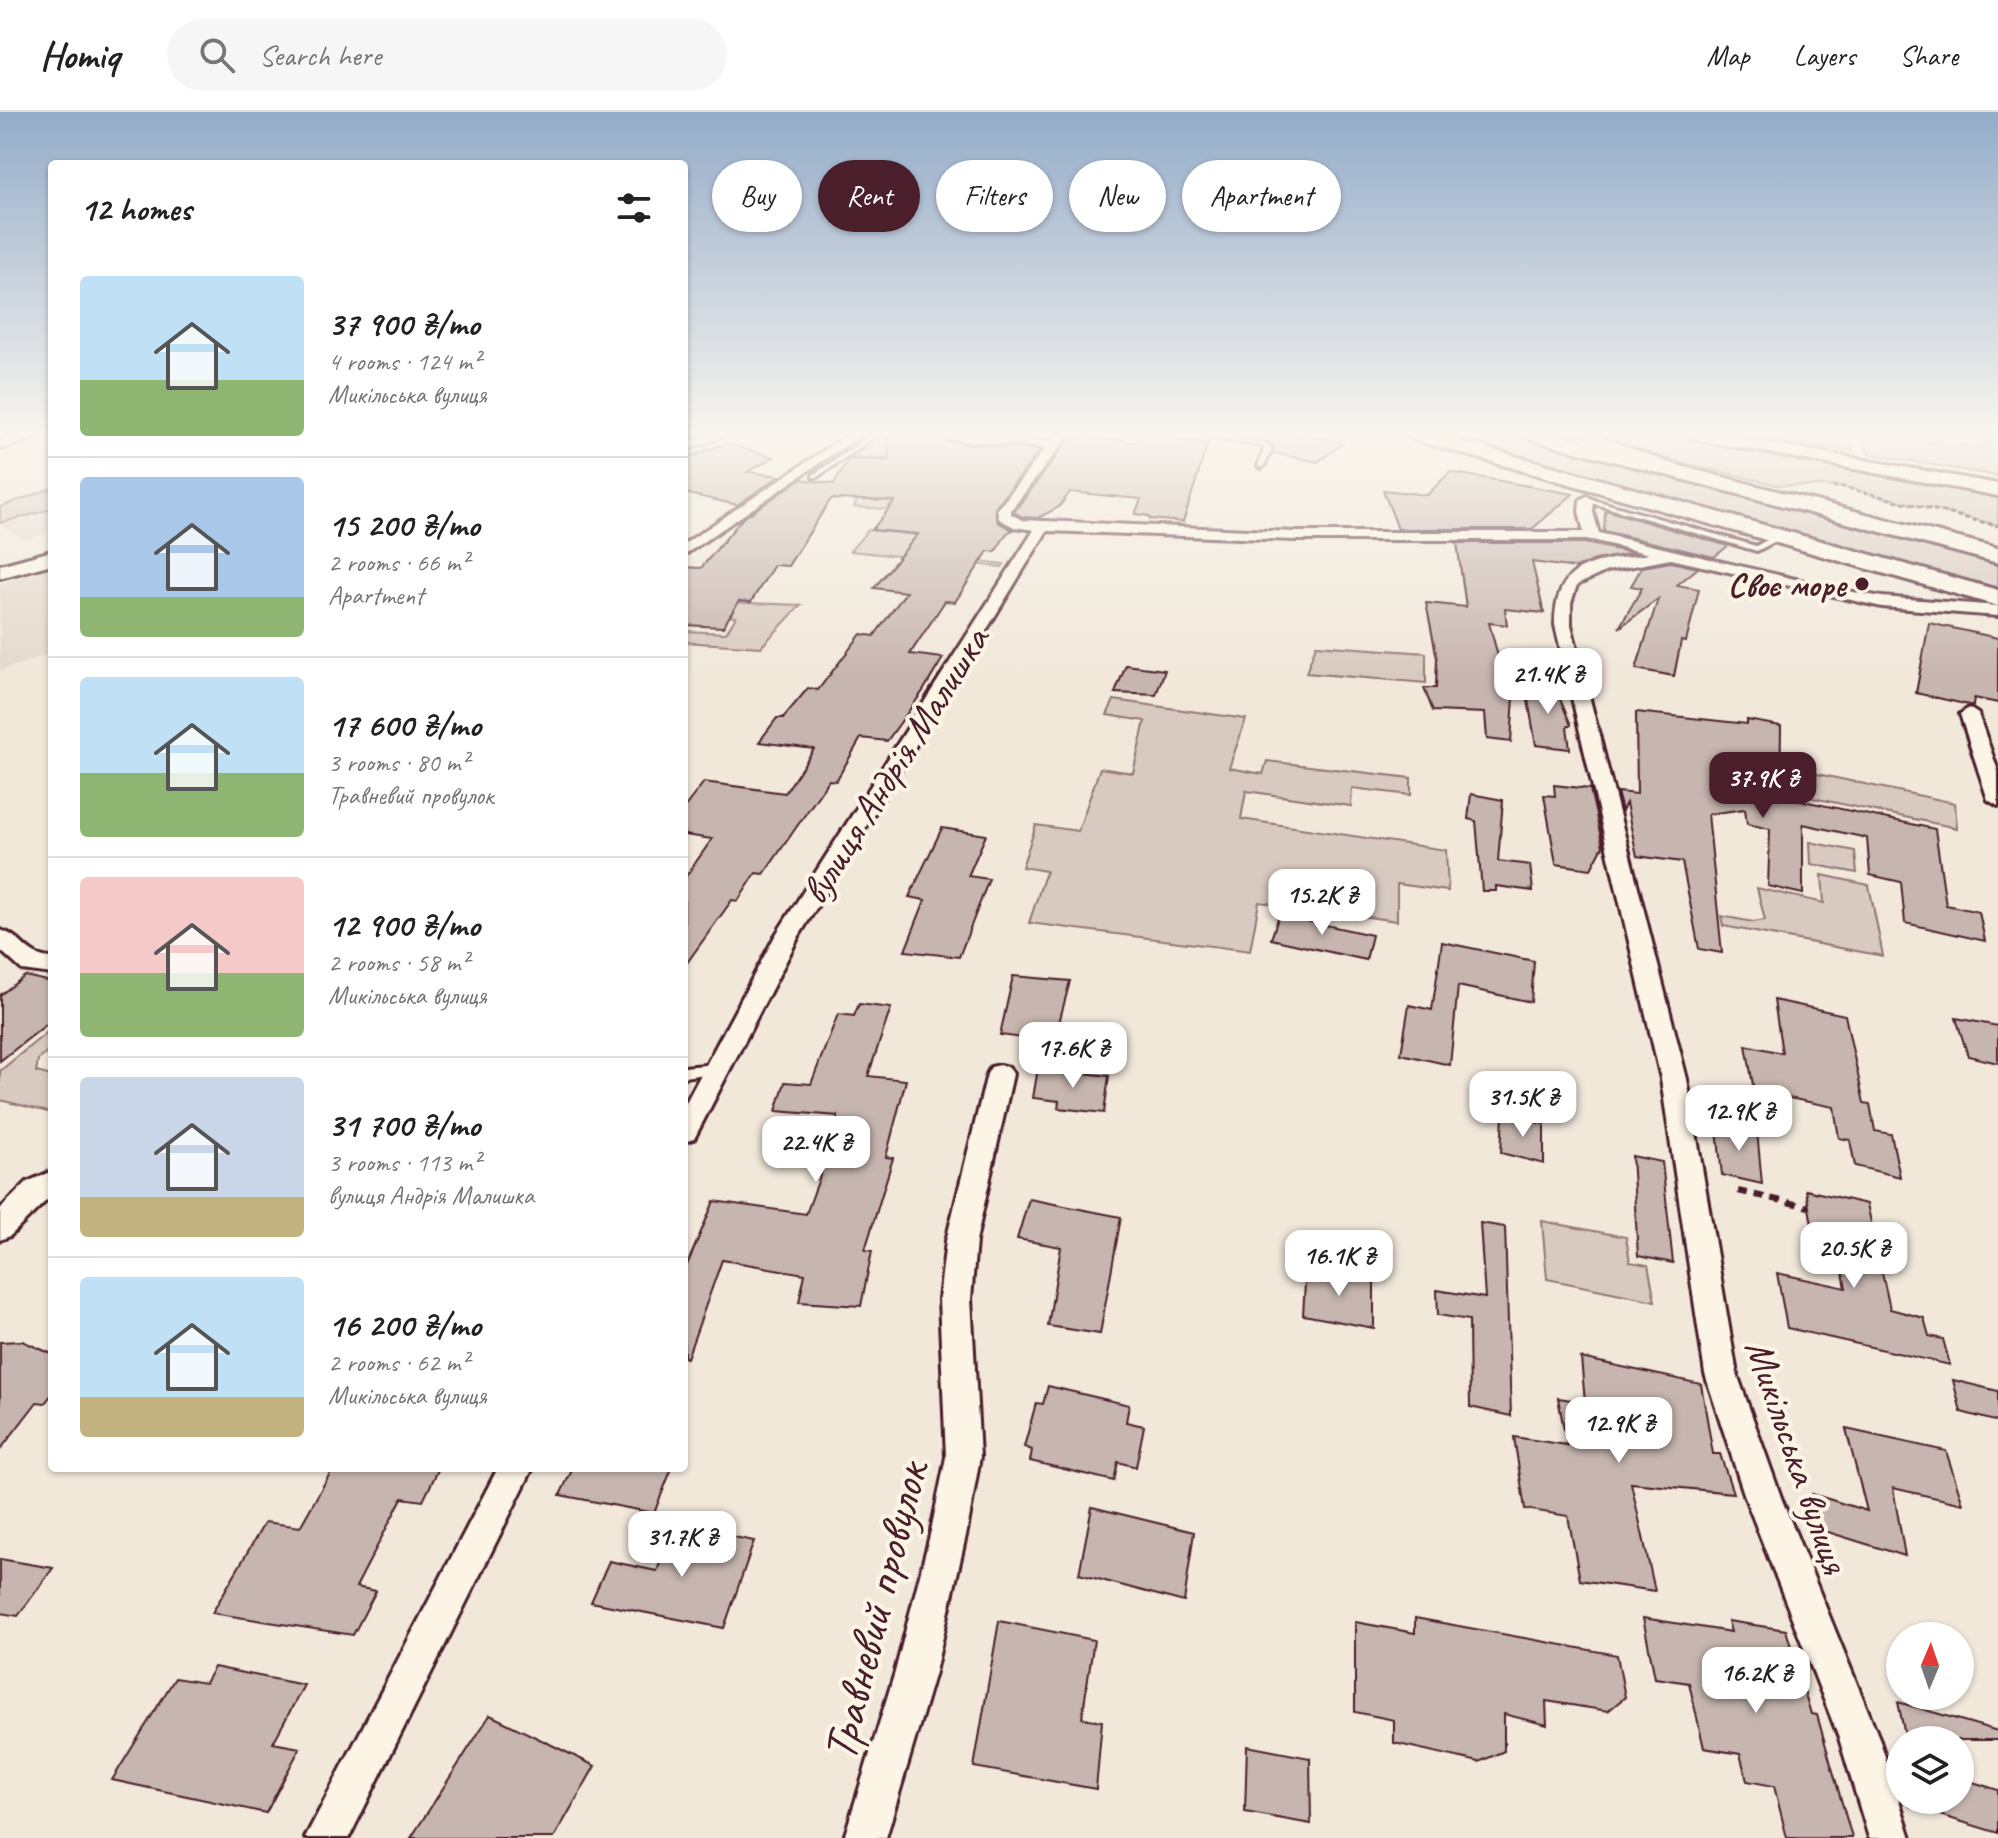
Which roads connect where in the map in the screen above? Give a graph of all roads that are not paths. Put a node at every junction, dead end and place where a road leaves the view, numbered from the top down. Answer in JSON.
{"nodes":[{"id":1,"x":740,"y":516,"type":"edge"},
{"id":2,"x":1004,"y":516,"type":"edge"},
{"id":3,"x":1587,"y":516,"type":"edge"},
{"id":4,"x":1659,"y":516,"type":"edge"},
{"id":5,"x":1694,"y":516,"type":"edge"},
{"id":6,"x":1845,"y":516,"type":"edge"},
{"id":7,"x":1043,"y":527,"type":"junction"},
{"id":8,"x":1592,"y":536,"type":"junction"},
{"id":9,"x":1781,"y":536,"type":"junction"},
{"id":10,"x":688,"y":548,"type":"edge"},
{"id":11,"x":1669,"y":555,"type":"junction"},
{"id":12,"x":1998,"y":556,"type":"edge"},
{"id":13,"x":48,"y":558,"type":"edge"},
{"id":14,"x":0,"y":572,"type":"edge"},
{"id":15,"x":1919,"y":575,"type":"junction"},
{"id":16,"x":1998,"y":598,"type":"edge"},
{"id":17,"x":1882,"y":602,"type":"junction"},
{"id":18,"x":1998,"y":611,"type":"edge"},
{"id":19,"x":1969,"y":714,"type":"dead end"},
{"id":20,"x":1998,"y":800,"type":"edge"},
{"id":21,"x":0,"y":937,"type":"edge"},
{"id":22,"x":48,"y":966,"type":"edge"},
{"id":23,"x":715,"y":1069,"type":"junction"},
{"id":24,"x":688,"y":1072,"type":"edge"},
{"id":25,"x":1000,"y":1074,"type":"dead end"},
{"id":26,"x":688,"y":1124,"type":"edge"},
{"id":27,"x":48,"y":1184,"type":"edge"},
{"id":28,"x":0,"y":1228,"type":"edge"},
{"id":29,"x":514,"y":1472,"type":"edge"},
{"id":30,"x":326,"y":1838,"type":"edge"},
{"id":31,"x":865,"y":1838,"type":"edge"},
{"id":32,"x":1890,"y":1838,"type":"edge"}],
"edges":[{"from":1,"to":10,"type":"street"},
{"from":2,"to":7,"type":"street"},
{"from":3,"to":8,"type":"street"},
{"from":4,"to":9,"type":"lane"},
{"from":5,"to":9,"type":"highway"},
{"from":6,"to":12,"type":"highway"},
{"from":7,"to":8,"type":"street","name":"Микільська вулиця"},
{"from":7,"to":23,"type":"street","name":"вулиця Андрія Малишка"},
{"from":8,"to":11,"type":"street","name":"Микільська вулиця"},
{"from":9,"to":15,"type":"highway"},
{"from":11,"to":17,"type":"street","name":"Микільська вулиця"},
{"from":11,"to":32,"type":"street","name":"Микільська вулиця"},
{"from":13,"to":14,"type":"main road"},
{"from":15,"to":16,"type":"highway"},
{"from":15,"to":17,"type":"street"},
{"from":17,"to":18,"type":"street","name":"Микільська вулиця"},
{"from":19,"to":20,"type":"street"},
{"from":21,"to":22,"type":"street"},
{"from":23,"to":24,"type":"lane"},
{"from":23,"to":26,"type":"street","name":"вулиця Андрія Малишка"},
{"from":25,"to":31,"type":"street","name":"Травневий провулок"},
{"from":27,"to":28,"type":"street"},
{"from":29,"to":30,"type":"street"}]}
